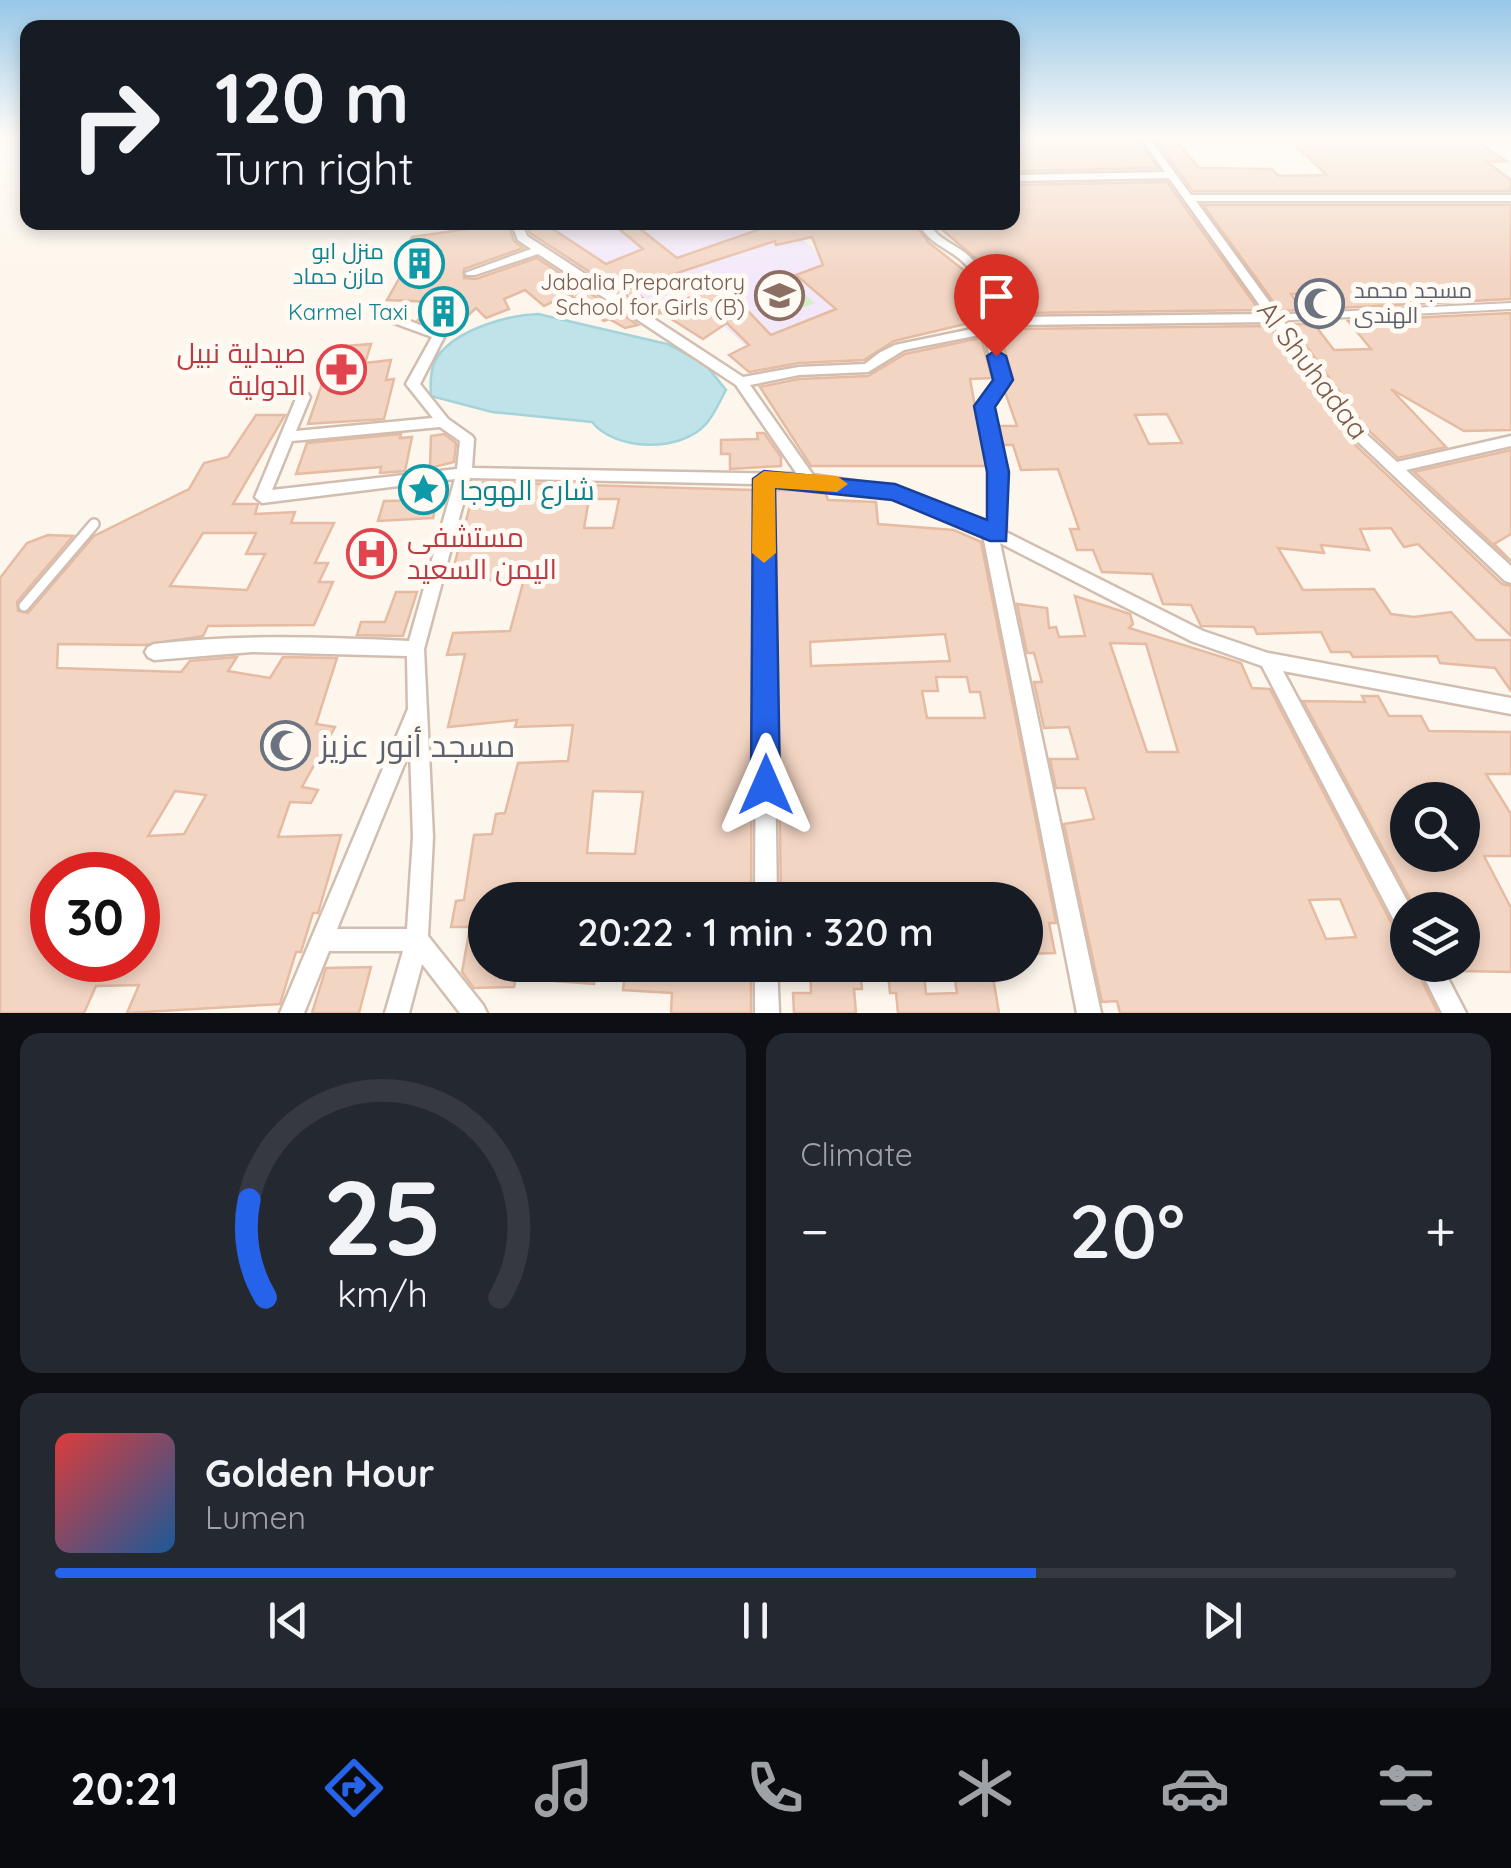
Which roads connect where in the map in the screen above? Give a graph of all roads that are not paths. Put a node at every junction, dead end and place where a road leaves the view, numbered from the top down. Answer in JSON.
{"nodes":[{"id":1,"x":1182,"y":185,"type":"edge"},
{"id":2,"x":1191,"y":198,"type":"junction"},
{"id":3,"x":1511,"y":198,"type":"edge"},
{"id":4,"x":519,"y":230,"type":"edge"},
{"id":5,"x":925,"y":230,"type":"edge"},
{"id":6,"x":541,"y":249,"type":"junction"},
{"id":7,"x":471,"y":273,"type":"dead end"},
{"id":8,"x":1511,"y":306,"type":"edge"},
{"id":9,"x":376,"y":312,"type":"dead end"},
{"id":10,"x":1272,"y":318,"type":"junction"},
{"id":11,"x":1007,"y":322,"type":"junction"},
{"id":12,"x":989,"y":331,"type":"junction"},
{"id":13,"x":741,"y":382,"type":"junction"},
{"id":14,"x":302,"y":397,"type":"dead end"},
{"id":15,"x":442,"y":422,"type":"junction"},
{"id":16,"x":286,"y":437,"type":"junction"},
{"id":17,"x":1511,"y":441,"type":"edge"},
{"id":18,"x":1394,"y":468,"type":"junction"},
{"id":19,"x":464,"y":473,"type":"junction"},
{"id":20,"x":764,"y":479,"type":"junction"},
{"id":21,"x":810,"y":480,"type":"junction"},
{"id":22,"x":94,"y":524,"type":"dead end"},
{"id":23,"x":994,"y":533,"type":"junction"},
{"id":24,"x":1511,"y":576,"type":"edge"},
{"id":25,"x":24,"y":606,"type":"dead end"},
{"id":26,"x":415,"y":648,"type":"junction"},
{"id":27,"x":154,"y":652,"type":"dead end"},
{"id":28,"x":1268,"y":662,"type":"junction"},
{"id":29,"x":419,"y":706,"type":"junction"},
{"id":30,"x":1511,"y":706,"type":"edge"},
{"id":31,"x":766,"y":882,"type":"edge"},
{"id":32,"x":1391,"y":892,"type":"edge"},
{"id":33,"x":323,"y":940,"type":"junction"},
{"id":34,"x":417,"y":940,"type":"junction"},
{"id":35,"x":766,"y":982,"type":"edge"},
{"id":36,"x":1438,"y":982,"type":"edge"},
{"id":37,"x":292,"y":1013,"type":"edge"},
{"id":38,"x":397,"y":1013,"type":"edge"},
{"id":39,"x":475,"y":1013,"type":"edge"},
{"id":40,"x":766,"y":1013,"type":"edge"},
{"id":41,"x":1089,"y":1013,"type":"edge"},
{"id":42,"x":1454,"y":1013,"type":"edge"}],
"edges":[{"from":1,"to":2,"type":"street","name":"Al Shuhadaa"},
{"from":2,"to":3,"type":"street"},
{"from":2,"to":10,"type":"street","name":"Al Shuhadaa"},
{"from":4,"to":6,"type":"street"},
{"from":5,"to":11,"type":"street"},
{"from":6,"to":7,"type":"street"},
{"from":6,"to":13,"type":"street"},
{"from":8,"to":10,"type":"lane"},
{"from":9,"to":15,"type":"street"},
{"from":10,"to":11,"type":"street"},
{"from":10,"to":18,"type":"street","name":"Al Shuhadaa"},
{"from":11,"to":12,"type":"street"},
{"from":12,"to":13,"type":"street"},
{"from":12,"to":23,"type":"street"},
{"from":13,"to":21,"type":"street"},
{"from":14,"to":16,"type":"street"},
{"from":15,"to":16,"type":"street"},
{"from":15,"to":19,"type":"street"},
{"from":16,"to":19,"type":"street"},
{"from":17,"to":18,"type":"street"},
{"from":18,"to":24,"type":"street","name":"Al Shuhadaa"},
{"from":19,"to":20,"type":"street"},
{"from":19,"to":26,"type":"street"},
{"from":20,"to":21,"type":"street"},
{"from":20,"to":31,"type":"street"},
{"from":21,"to":23,"type":"street"},
{"from":22,"to":25,"type":"lane"},
{"from":23,"to":28,"type":"street"},
{"from":23,"to":41,"type":"street"},
{"from":26,"to":27,"type":"street"},
{"from":26,"to":29,"type":"street"},
{"from":28,"to":30,"type":"street"},
{"from":28,"to":32,"type":"street"},
{"from":29,"to":33,"type":"street"},
{"from":29,"to":34,"type":"street"},
{"from":33,"to":34,"type":"street"},
{"from":33,"to":37,"type":"street"},
{"from":34,"to":38,"type":"street"},
{"from":34,"to":39,"type":"street"},
{"from":35,"to":40,"type":"street"},
{"from":36,"to":42,"type":"street"}]}
